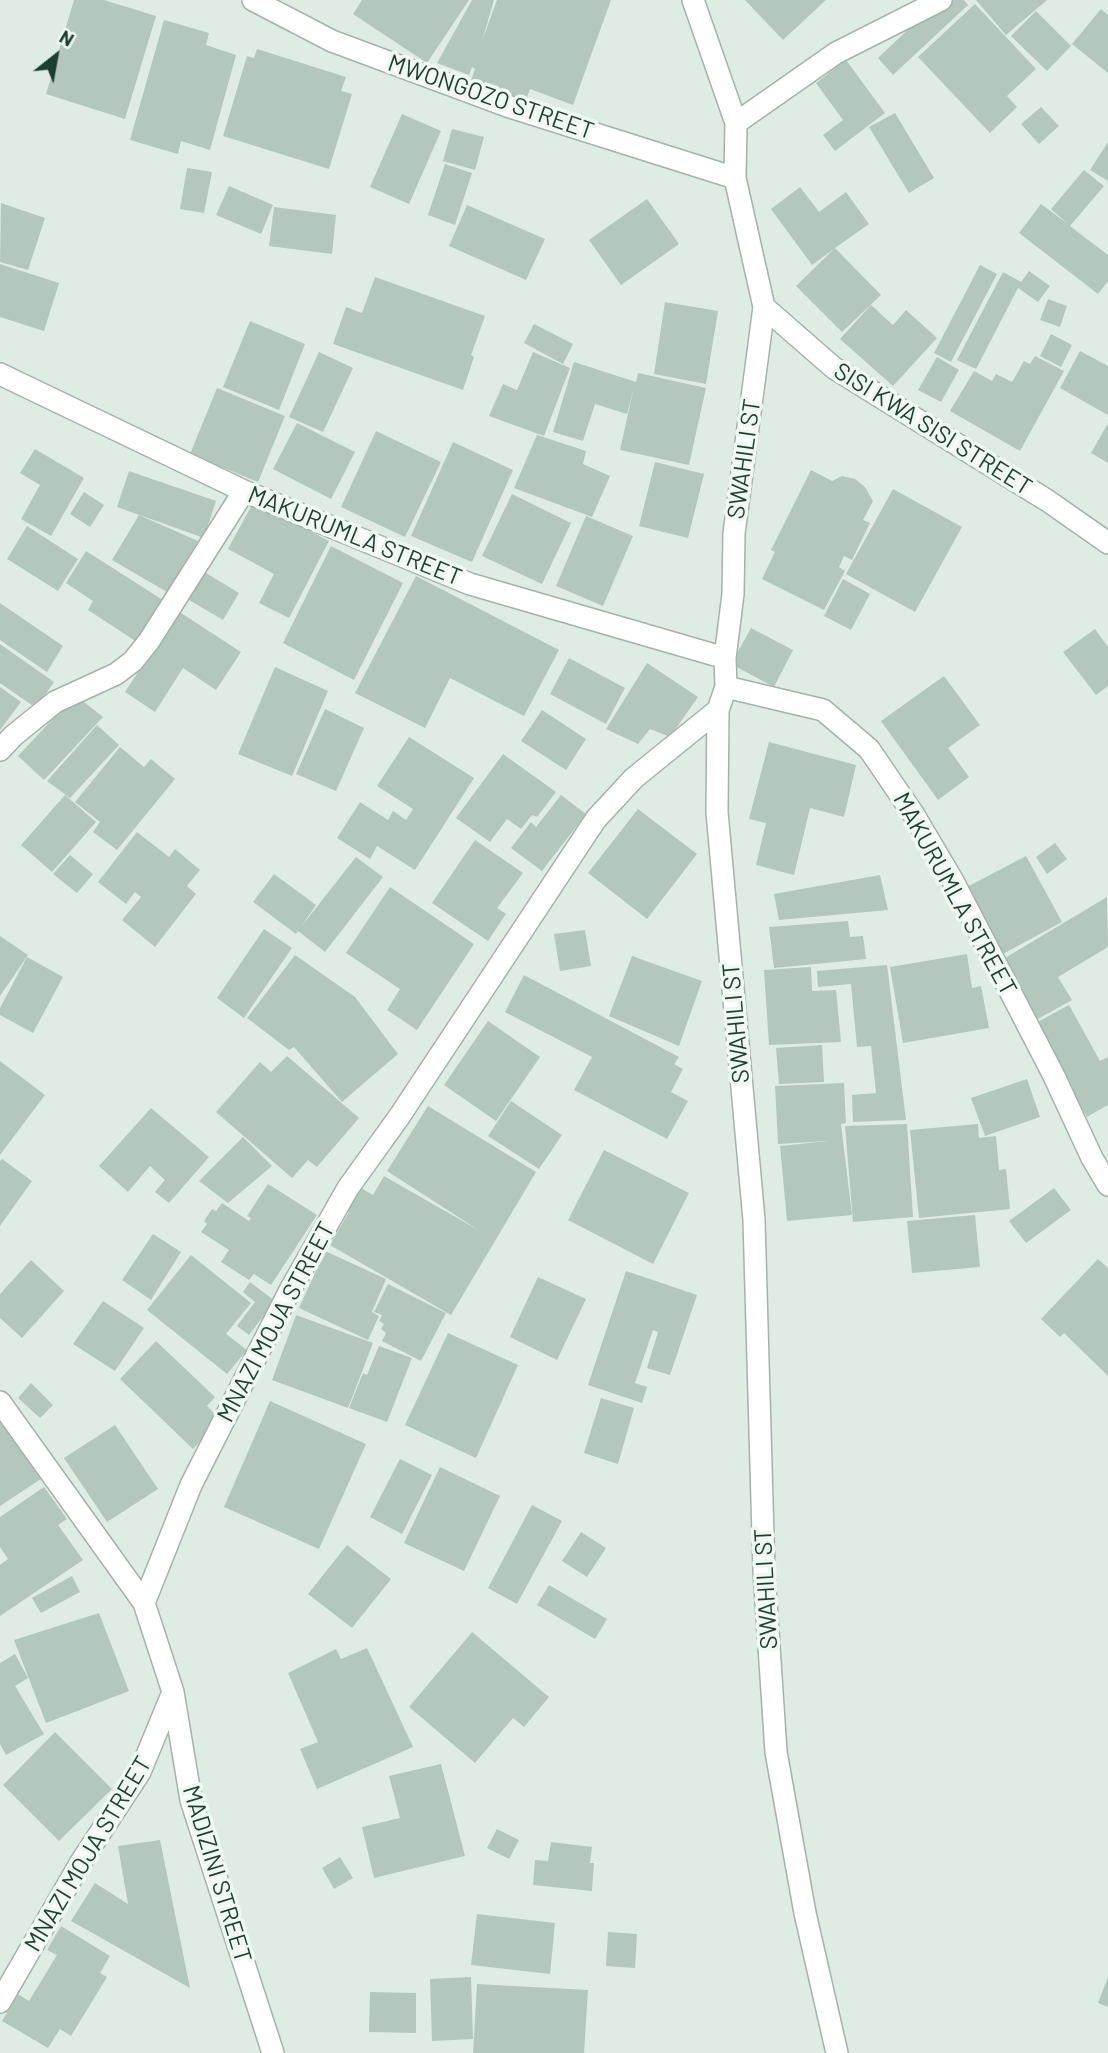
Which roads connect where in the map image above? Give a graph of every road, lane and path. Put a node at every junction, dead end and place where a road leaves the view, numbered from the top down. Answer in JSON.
{"nodes":[{"id":1,"x":253,"y":0,"type":"edge"},
{"id":2,"x":693,"y":0,"type":"edge"},
{"id":3,"x":941,"y":0,"type":"edge"},
{"id":4,"x":736,"y":123,"type":"junction"},
{"id":5,"x":735,"y":178,"type":"junction"},
{"id":6,"x":764,"y":307,"type":"junction"},
{"id":7,"x":0,"y":374,"type":"edge"},
{"id":8,"x":244,"y":491,"type":"junction"},
{"id":9,"x":1108,"y":543,"type":"edge"},
{"id":10,"x":725,"y":658,"type":"junction"},
{"id":11,"x":726,"y":687,"type":"junction"},
{"id":12,"x":718,"y":710,"type":"junction"},
{"id":13,"x":0,"y":751,"type":"edge"},
{"id":14,"x":1108,"y":1185,"type":"edge"},
{"id":15,"x":0,"y":1402,"type":"edge"},
{"id":16,"x":144,"y":1603,"type":"junction"},
{"id":17,"x":173,"y":1692,"type":"junction"},
{"id":18,"x":0,"y":2002,"type":"edge"},
{"id":19,"x":273,"y":2053,"type":"edge"},
{"id":20,"x":837,"y":2053,"type":"edge"}],
"edges":[{"from":1,"to":5,"type":"street","name":"MWONGOZO STREET"},
{"from":2,"to":4,"type":"street","name":"SWAHILI ST"},
{"from":3,"to":4,"type":"street"},
{"from":4,"to":5,"type":"street","name":"SWAHILI ST"},
{"from":5,"to":6,"type":"street","name":"SWAHILI ST"},
{"from":6,"to":9,"type":"street","name":"SISI KWA SISI STREET"},
{"from":6,"to":10,"type":"street","name":"SWAHILI ST"},
{"from":7,"to":8,"type":"street","name":"MAKURUMLA STREET"},
{"from":8,"to":10,"type":"street","name":"MAKURUMLA STREET"},
{"from":8,"to":13,"type":"street"},
{"from":10,"to":11,"type":"street","name":"SWAHILI ST"},
{"from":11,"to":12,"type":"street","name":"SWAHILI ST"},
{"from":11,"to":14,"type":"street","name":"MAKURUMLA STREET"},
{"from":12,"to":16,"type":"street","name":"MNAZI MOJA STREET"},
{"from":12,"to":20,"type":"street","name":"SWAHILI ST"},
{"from":15,"to":16,"type":"street"},
{"from":16,"to":17,"type":"street"},
{"from":17,"to":18,"type":"street","name":"MNAZI MOJA STREET"},
{"from":17,"to":19,"type":"street","name":"MADIZINI STREET"}]}
